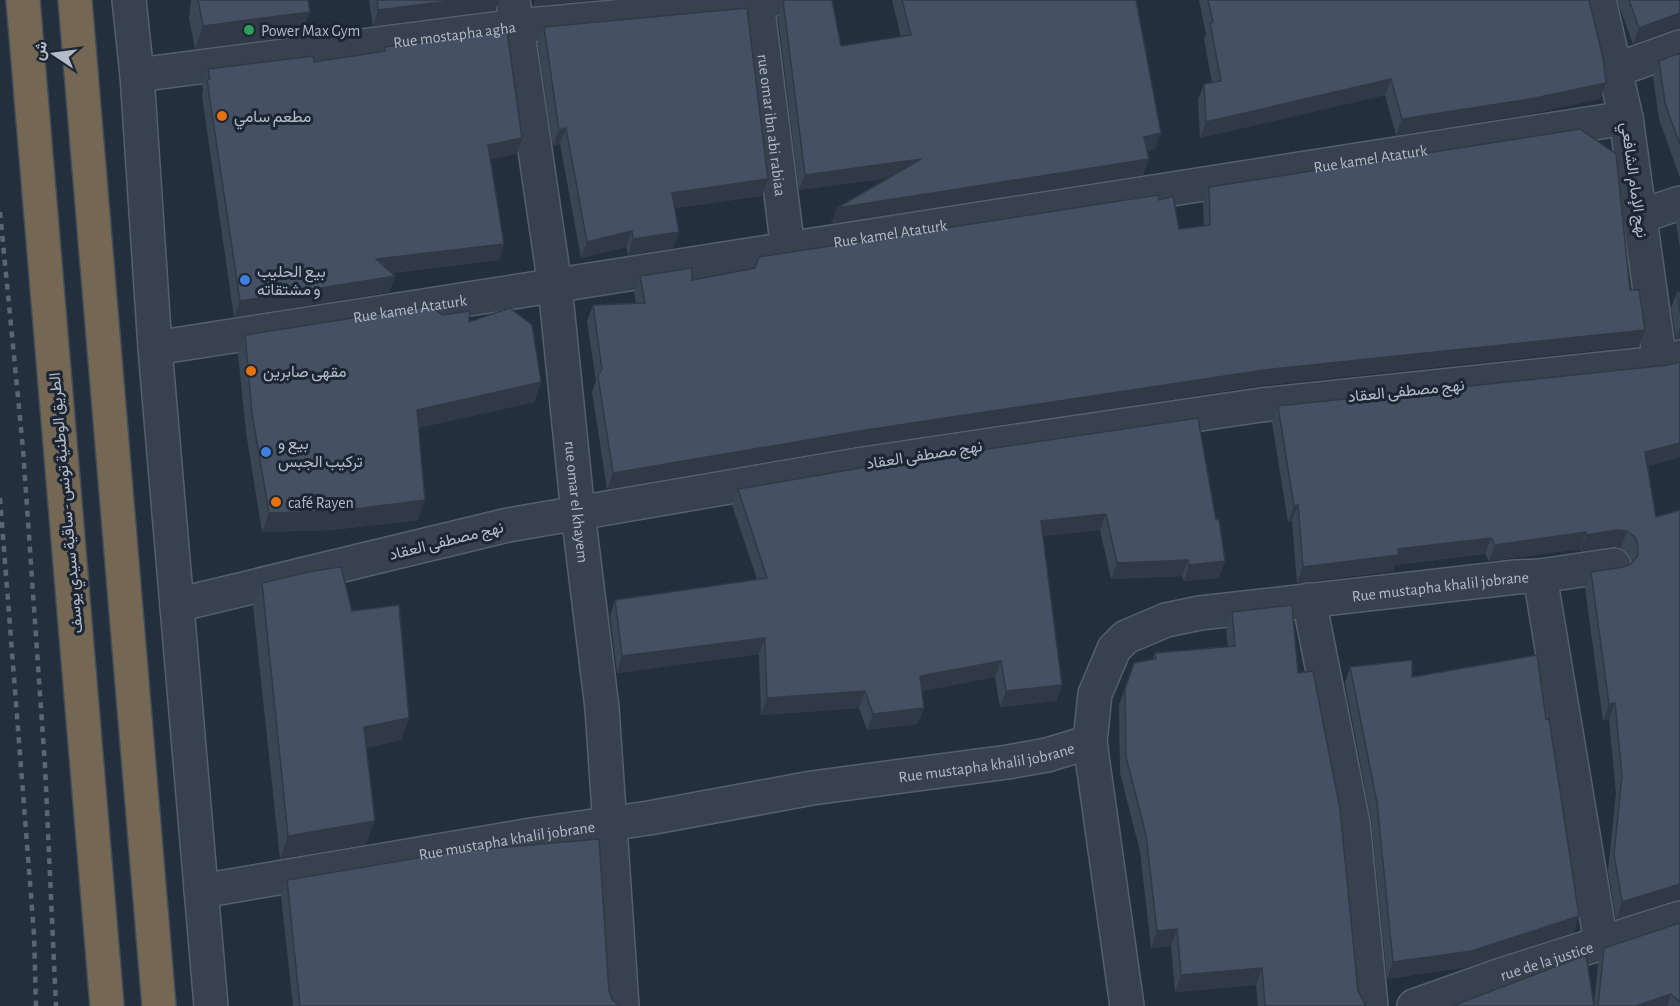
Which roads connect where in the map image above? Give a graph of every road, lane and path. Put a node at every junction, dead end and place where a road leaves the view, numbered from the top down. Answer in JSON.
{"nodes":[{"id":1,"x":22,"y":0,"type":"edge"},
{"id":2,"x":75,"y":0,"type":"edge"},
{"id":3,"x":129,"y":0,"type":"edge"},
{"id":4,"x":1599,"y":0,"type":"edge"},
{"id":5,"x":754,"y":2,"type":"edge"},
{"id":6,"x":515,"y":13,"type":"edge"},
{"id":7,"x":1680,"y":47,"type":"edge"},
{"id":8,"x":1616,"y":70,"type":"junction"},
{"id":9,"x":137,"y":75,"type":"junction"},
{"id":10,"x":1626,"y":118,"type":"junction"},
{"id":11,"x":1680,"y":203,"type":"edge"},
{"id":12,"x":1641,"y":216,"type":"junction"},
{"id":13,"x":788,"y":250,"type":"junction"},
{"id":14,"x":555,"y":286,"type":"junction"},
{"id":15,"x":155,"y":348,"type":"junction"},
{"id":16,"x":1670,"y":360,"type":"edge"},
{"id":17,"x":578,"y":513,"type":"junction"},
{"id":18,"x":1614,"y":565,"type":"dead end"},
{"id":19,"x":1539,"y":576,"type":"junction"},
{"id":20,"x":1309,"y":600,"type":"junction"},
{"id":21,"x":177,"y":605,"type":"junction"},
{"id":22,"x":1090,"y":742,"type":"junction"},
{"id":23,"x":610,"y":824,"type":"junction"},
{"id":24,"x":201,"y":891,"type":"junction"},
{"id":25,"x":1680,"y":918,"type":"edge"},
{"id":26,"x":1601,"y":943,"type":"junction"},
{"id":27,"x":107,"y":1006,"type":"edge"},
{"id":28,"x":159,"y":1006,"type":"edge"},
{"id":29,"x":211,"y":1006,"type":"edge"},
{"id":30,"x":622,"y":1006,"type":"edge"},
{"id":31,"x":1127,"y":1006,"type":"edge"},
{"id":32,"x":1371,"y":1006,"type":"edge"},
{"id":33,"x":1414,"y":1006,"type":"edge"}],
"edges":[{"from":1,"to":27,"type":"highway","name":"الطريق الوطنية تونس - ساقية سيدي يوسف"},
{"from":2,"to":28,"type":"highway"},
{"from":3,"to":9,"type":"street"},
{"from":4,"to":8,"type":"street","name":"نهج الإمام الشافعي"},
{"from":5,"to":6,"type":"street","name":"Rue mostapha agha"},
{"from":5,"to":13,"type":"street","name":"rue omar ibn abi rabiaa"},
{"from":6,"to":9,"type":"street","name":"Rue mostapha agha"},
{"from":6,"to":14,"type":"street","name":"rue omar el khayem"},
{"from":7,"to":8,"type":"street"},
{"from":8,"to":10,"type":"street","name":"نهج الإمام الشافعي"},
{"from":9,"to":15,"type":"street"},
{"from":10,"to":12,"type":"street","name":"نهج الإمام الشافعي"},
{"from":10,"to":13,"type":"street","name":"Rue kamel Ataturk"},
{"from":11,"to":12,"type":"street"},
{"from":12,"to":16,"type":"street","name":"نهج الإمام الشافعي"},
{"from":13,"to":14,"type":"street","name":"Rue kamel Ataturk"},
{"from":14,"to":15,"type":"street","name":"Rue kamel Ataturk"},
{"from":14,"to":17,"type":"street","name":"rue omar el khayem"},
{"from":15,"to":21,"type":"street"},
{"from":16,"to":17,"type":"street","name":"نهج مصطفى العقاد"},
{"from":17,"to":21,"type":"street","name":"نهج مصطفى العقاد"},
{"from":17,"to":23,"type":"street","name":"rue omar el khayem"},
{"from":18,"to":19,"type":"street"},
{"from":19,"to":20,"type":"street","name":"Rue mustapha khalil jobrane"},
{"from":19,"to":26,"type":"street","name":"Rue mustapha khalil jobrane"},
{"from":20,"to":22,"type":"street","name":"Rue mustapha khalil jobrane"},
{"from":20,"to":32,"type":"street"},
{"from":21,"to":24,"type":"street"},
{"from":22,"to":23,"type":"street","name":"Rue mustapha khalil jobrane"},
{"from":22,"to":31,"type":"street"},
{"from":23,"to":24,"type":"street","name":"Rue mustapha khalil jobrane"},
{"from":23,"to":30,"type":"street","name":"rue omar el khayem"},
{"from":24,"to":29,"type":"street"},
{"from":25,"to":26,"type":"street","name":"rue de la justice"},
{"from":26,"to":33,"type":"street","name":"rue de la justice"}]}
